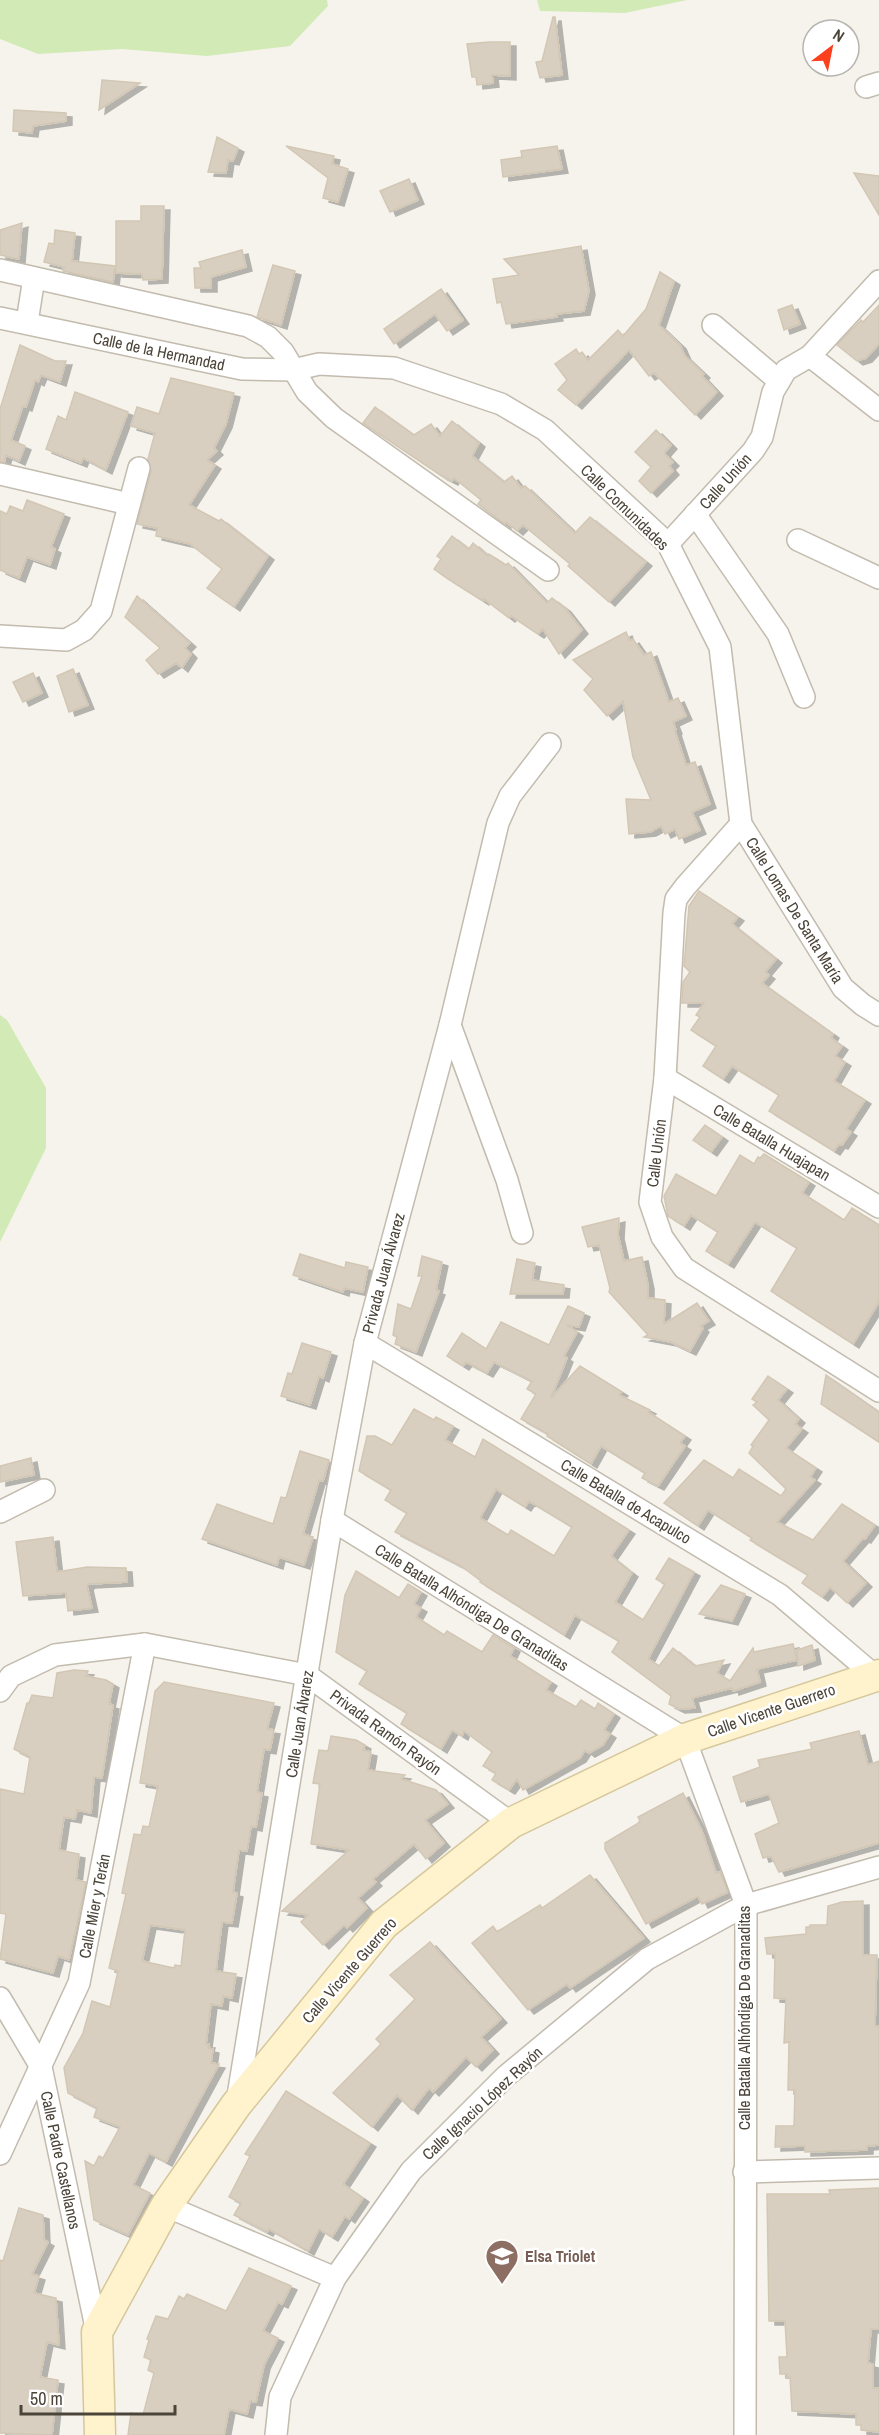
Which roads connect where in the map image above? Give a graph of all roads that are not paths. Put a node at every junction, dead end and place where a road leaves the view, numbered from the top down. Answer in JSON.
{"nodes":[{"id":1,"x":0,"y":270,"type":"edge"},
{"id":2,"x":34,"y":278,"type":"junction"},
{"id":3,"x":879,"y":281,"type":"edge"},
{"id":4,"x":0,"y":318,"type":"edge"},
{"id":5,"x":27,"y":322,"type":"junction"},
{"id":6,"x":713,"y":325,"type":"dead end"},
{"id":7,"x":810,"y":356,"type":"junction"},
{"id":8,"x":319,"y":364,"type":"joint"},
{"id":9,"x":293,"y":370,"type":"junction"},
{"id":10,"x":778,"y":381,"type":"junction"},
{"id":11,"x":879,"y":410,"type":"edge"},
{"id":12,"x":139,"y":468,"type":"dead end"},
{"id":13,"x":0,"y":474,"type":"edge"},
{"id":14,"x":129,"y":504,"type":"junction"},
{"id":15,"x":695,"y":514,"type":"junction"},
{"id":16,"x":798,"y":540,"type":"dead end"},
{"id":17,"x":668,"y":544,"type":"junction"},
{"id":18,"x":548,"y":570,"type":"dead end"},
{"id":19,"x":879,"y":578,"type":"edge"},
{"id":20,"x":0,"y":636,"type":"edge"},
{"id":21,"x":804,"y":697,"type":"dead end"},
{"id":22,"x":550,"y":744,"type":"dead end"},
{"id":23,"x":741,"y":824,"type":"junction"},
{"id":24,"x":879,"y":1015,"type":"edge"},
{"id":25,"x":450,"y":1025,"type":"junction"},
{"id":26,"x":665,"y":1078,"type":"junction"},
{"id":27,"x":879,"y":1207,"type":"edge"},
{"id":28,"x":522,"y":1233,"type":"dead end"},
{"id":29,"x":365,"y":1342,"type":"junction"},
{"id":30,"x":879,"y":1391,"type":"edge"},
{"id":31,"x":44,"y":1490,"type":"dead end"},
{"id":32,"x":0,"y":1512,"type":"edge"},
{"id":33,"x":332,"y":1520,"type":"junction"},
{"id":34,"x":146,"y":1644,"type":"junction"},
{"id":35,"x":307,"y":1675,"type":"junction"},
{"id":36,"x":877,"y":1675,"type":"edge"},
{"id":37,"x":0,"y":1691,"type":"edge"},
{"id":38,"x":685,"y":1739,"type":"junction"},
{"id":39,"x":511,"y":1823,"type":"junction"},
{"id":40,"x":879,"y":1867,"type":"edge"},
{"id":41,"x":746,"y":1905,"type":"junction"},
{"id":42,"x":0,"y":1998,"type":"edge"},
{"id":43,"x":41,"y":2067,"type":"junction"},
{"id":44,"x":236,"y":2105,"type":"junction"},
{"id":45,"x":0,"y":2154,"type":"edge"},
{"id":46,"x":879,"y":2168,"type":"edge"},
{"id":47,"x":744,"y":2172,"type":"junction"},
{"id":48,"x":166,"y":2206,"type":"junction"},
{"id":49,"x":335,"y":2278,"type":"junction"},
{"id":50,"x":97,"y":2332,"type":"junction"},
{"id":51,"x":100,"y":2435,"type":"edge"},
{"id":52,"x":276,"y":2435,"type":"edge"},
{"id":53,"x":745,"y":2435,"type":"edge"}],
"edges":[{"from":1,"to":2,"type":"street"},
{"from":2,"to":5,"type":"street"},
{"from":2,"to":9,"type":"street"},
{"from":3,"to":7,"type":"street"},
{"from":4,"to":5,"type":"street","name":"Calle de la Hermandad"},
{"from":5,"to":9,"type":"street","name":"Calle de la Hermandad"},
{"from":6,"to":10,"type":"street"},
{"from":7,"to":10,"type":"street"},
{"from":7,"to":11,"type":"street"},
{"from":8,"to":9,"type":"street","name":"Calle de la Hermandad"},
{"from":8,"to":17,"type":"street","name":"Calle Comunidades"},
{"from":9,"to":18,"type":"street"},
{"from":10,"to":15,"type":"street","name":"Calle Unión"},
{"from":12,"to":14,"type":"street"},
{"from":13,"to":14,"type":"street"},
{"from":14,"to":20,"type":"street"},
{"from":15,"to":17,"type":"street","name":"Calle Unión"},
{"from":15,"to":21,"type":"street"},
{"from":16,"to":19,"type":"street"},
{"from":17,"to":23,"type":"street","name":"Calle Comunidades"},
{"from":22,"to":25,"type":"street","name":"Privada Juan Álvarez"},
{"from":23,"to":24,"type":"street","name":"Calle Lomas De Santa María"},
{"from":23,"to":26,"type":"street","name":"Calle Unión"},
{"from":25,"to":28,"type":"street"},
{"from":25,"to":29,"type":"street","name":"Privada Juan Álvarez"},
{"from":26,"to":27,"type":"street","name":"Calle Batalla Huajapan"},
{"from":26,"to":30,"type":"street","name":"Calle Unión"},
{"from":29,"to":33,"type":"street","name":"Calle Juan Álvarez"},
{"from":29,"to":36,"type":"street","name":"Calle Batalla de Acapulco"},
{"from":31,"to":32,"type":"street"},
{"from":33,"to":35,"type":"street","name":"Calle Juan Álvarez"},
{"from":33,"to":38,"type":"street","name":"Calle Batalla Alhóndiga De Granaditas"},
{"from":34,"to":35,"type":"street","name":"Privada Ramón Rayón"},
{"from":34,"to":37,"type":"street","name":"Privada Ramón Rayón"},
{"from":34,"to":43,"type":"street","name":"Calle Mier y Terán"},
{"from":35,"to":39,"type":"street","name":"Privada Ramón Rayón"},
{"from":35,"to":44,"type":"street","name":"Calle Juan Álvarez"},
{"from":36,"to":38,"type":"street","name":"Calle Vicente Guerrero"},
{"from":38,"to":39,"type":"street","name":"Calle Vicente Guerrero"},
{"from":38,"to":41,"type":"street","name":"Calle Batalla Alhóndiga De Granaditas"},
{"from":39,"to":44,"type":"street","name":"Calle Vicente Guerrero"},
{"from":40,"to":41,"type":"street","name":"Calle Ignacio López Rayón"},
{"from":41,"to":47,"type":"street","name":"Calle Batalla Alhóndiga De Granaditas"},
{"from":41,"to":49,"type":"street","name":"Calle Ignacio López Rayón"},
{"from":42,"to":43,"type":"street","name":"Calle Padre Castellanos"},
{"from":43,"to":45,"type":"street","name":"Calle Mier y Terán"},
{"from":43,"to":50,"type":"street","name":"Calle Padre Castellanos"},
{"from":44,"to":48,"type":"street","name":"Calle Vicente Guerrero"},
{"from":46,"to":47,"type":"street"},
{"from":47,"to":53,"type":"street","name":"Calle Batalla Alhóndiga De Granaditas"},
{"from":48,"to":49,"type":"street"},
{"from":48,"to":50,"type":"street","name":"Calle Vicente Guerrero"},
{"from":49,"to":52,"type":"street","name":"Calle Ignacio López Rayón"},
{"from":50,"to":51,"type":"street"}]}
